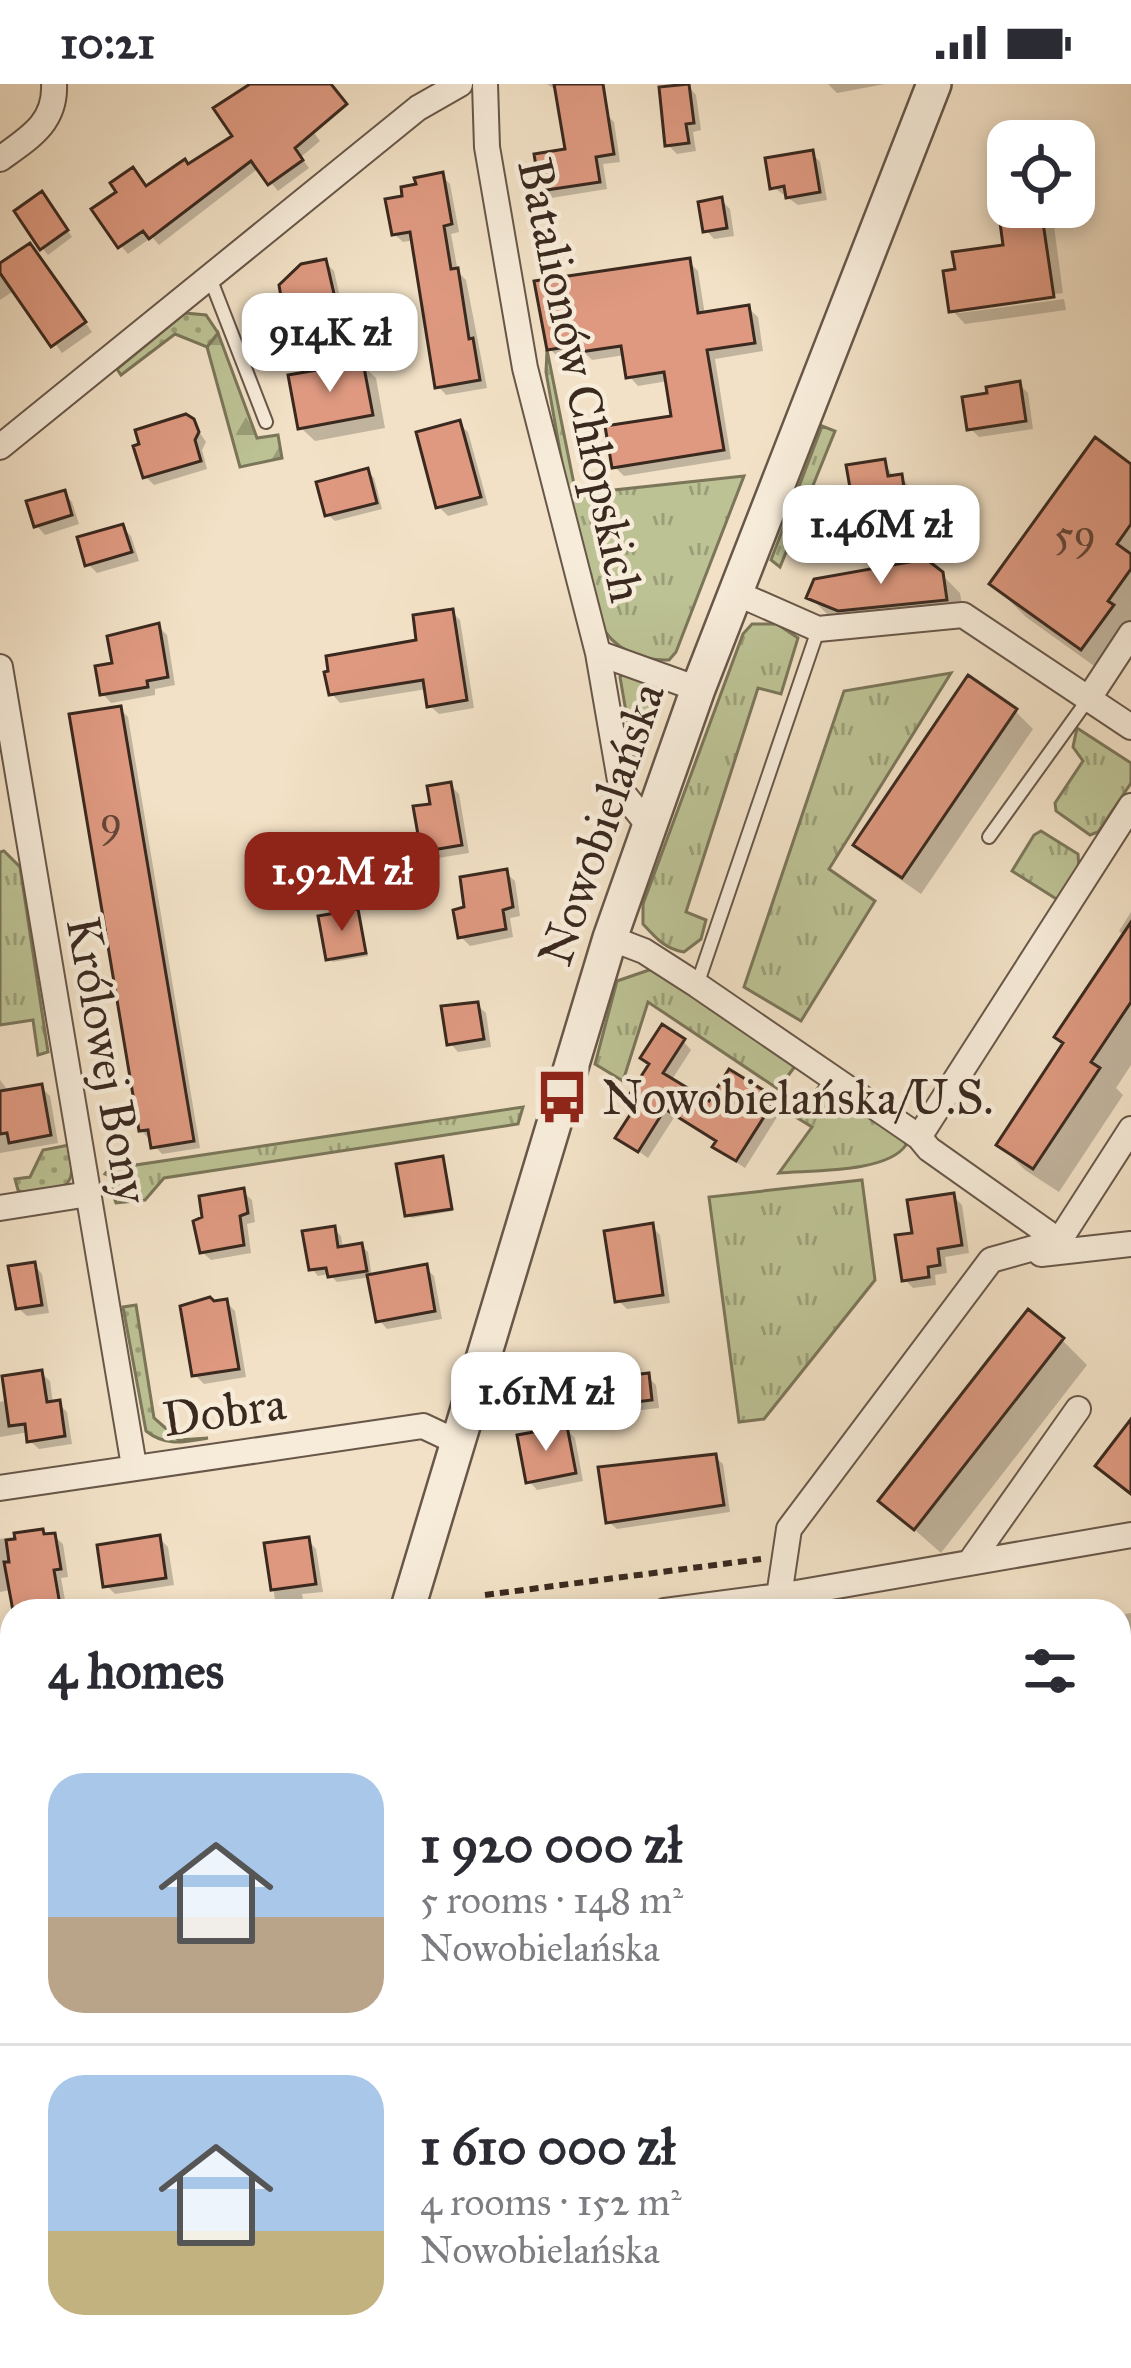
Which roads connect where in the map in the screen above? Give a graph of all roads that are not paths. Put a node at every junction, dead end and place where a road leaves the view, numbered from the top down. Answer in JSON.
{"nodes":[{"id":1,"x":54,"y":84,"type":"edge"},
{"id":2,"x":460,"y":84,"type":"edge"},
{"id":3,"x":485,"y":84,"type":"edge"},
{"id":4,"x":934,"y":84,"type":"edge"},
{"id":5,"x":0,"y":159,"type":"edge"},
{"id":6,"x":208,"y":274,"type":"junction"},
{"id":7,"x":266,"y":422,"type":"dead end"},
{"id":8,"x":0,"y":447,"type":"edge"},
{"id":9,"x":736,"y":593,"type":"junction"},
{"id":10,"x":818,"y":629,"type":"junction"},
{"id":11,"x":1131,"y":634,"type":"edge"},
{"id":12,"x":598,"y":653,"type":"junction"},
{"id":13,"x":0,"y":667,"type":"edge"},
{"id":14,"x":698,"y":689,"type":"junction"},
{"id":15,"x":1089,"y":698,"type":"junction"},
{"id":16,"x":1131,"y":727,"type":"edge"},
{"id":17,"x":1131,"y":806,"type":"edge"},
{"id":18,"x":649,"y":826,"type":"junction"},
{"id":19,"x":26,"y":832,"type":"junction"},
{"id":20,"x":0,"y":836,"type":"edge"},
{"id":21,"x":988,"y":837,"type":"dead end"},
{"id":22,"x":610,"y":938,"type":"junction"},
{"id":23,"x":697,"y":985,"type":"junction"},
{"id":24,"x":1131,"y":1129,"type":"edge"},
{"id":25,"x":919,"y":1137,"type":"junction"},
{"id":26,"x":89,"y":1194,"type":"junction"},
{"id":27,"x":0,"y":1208,"type":"edge"},
{"id":28,"x":1059,"y":1241,"type":"junction"},
{"id":29,"x":1131,"y":1244,"type":"edge"},
{"id":30,"x":991,"y":1260,"type":"junction"},
{"id":31,"x":1078,"y":1409,"type":"dead end"},
{"id":32,"x":457,"y":1442,"type":"junction"},
{"id":33,"x":134,"y":1466,"type":"junction"},
{"id":34,"x":0,"y":1489,"type":"edge"},
{"id":35,"x":1131,"y":1535,"type":"edge"},
{"id":36,"x":970,"y":1562,"type":"junction"},
{"id":37,"x":411,"y":1599,"type":"edge"},
{"id":38,"x":781,"y":1599,"type":"edge"},
{"id":39,"x":799,"y":1599,"type":"edge"}],
"edges":[{"from":1,"to":5,"type":"street"},
{"from":2,"to":6,"type":"street"},
{"from":3,"to":12,"type":"street","name":"Batalionów Chłopskich"},
{"from":4,"to":9,"type":"street","name":"Nowobielańska"},
{"from":6,"to":7,"type":"lane"},
{"from":6,"to":8,"type":"street"},
{"from":9,"to":10,"type":"street"},
{"from":9,"to":14,"type":"street","name":"Nowobielańska"},
{"from":10,"to":15,"type":"street"},
{"from":10,"to":23,"type":"lane"},
{"from":11,"to":15,"type":"street"},
{"from":12,"to":14,"type":"street"},
{"from":12,"to":18,"type":"street","name":"Batalionów Chłopskich"},
{"from":13,"to":19,"type":"street","name":"Królowej Bony"},
{"from":14,"to":18,"type":"street","name":"Nowobielańska"},
{"from":15,"to":16,"type":"street"},
{"from":15,"to":21,"type":"lane"},
{"from":17,"to":25,"type":"street"},
{"from":18,"to":22,"type":"street","name":"Nowobielańska"},
{"from":19,"to":20,"type":"street"},
{"from":19,"to":26,"type":"street","name":"Królowej Bony"},
{"from":22,"to":23,"type":"street"},
{"from":22,"to":32,"type":"street","name":"Nowobielańska"},
{"from":23,"to":25,"type":"street"},
{"from":24,"to":28,"type":"street"},
{"from":25,"to":28,"type":"street"},
{"from":26,"to":27,"type":"street"},
{"from":26,"to":33,"type":"street","name":"Królowej Bony"},
{"from":28,"to":30,"type":"street"},
{"from":29,"to":30,"type":"street"},
{"from":30,"to":38,"type":"street"},
{"from":31,"to":36,"type":"street"},
{"from":32,"to":33,"type":"street","name":"Dobra"},
{"from":32,"to":37,"type":"street","name":"Nowobielańska"},
{"from":33,"to":34,"type":"street","name":"Dobra"},
{"from":35,"to":36,"type":"street"},
{"from":36,"to":39,"type":"street"}]}
